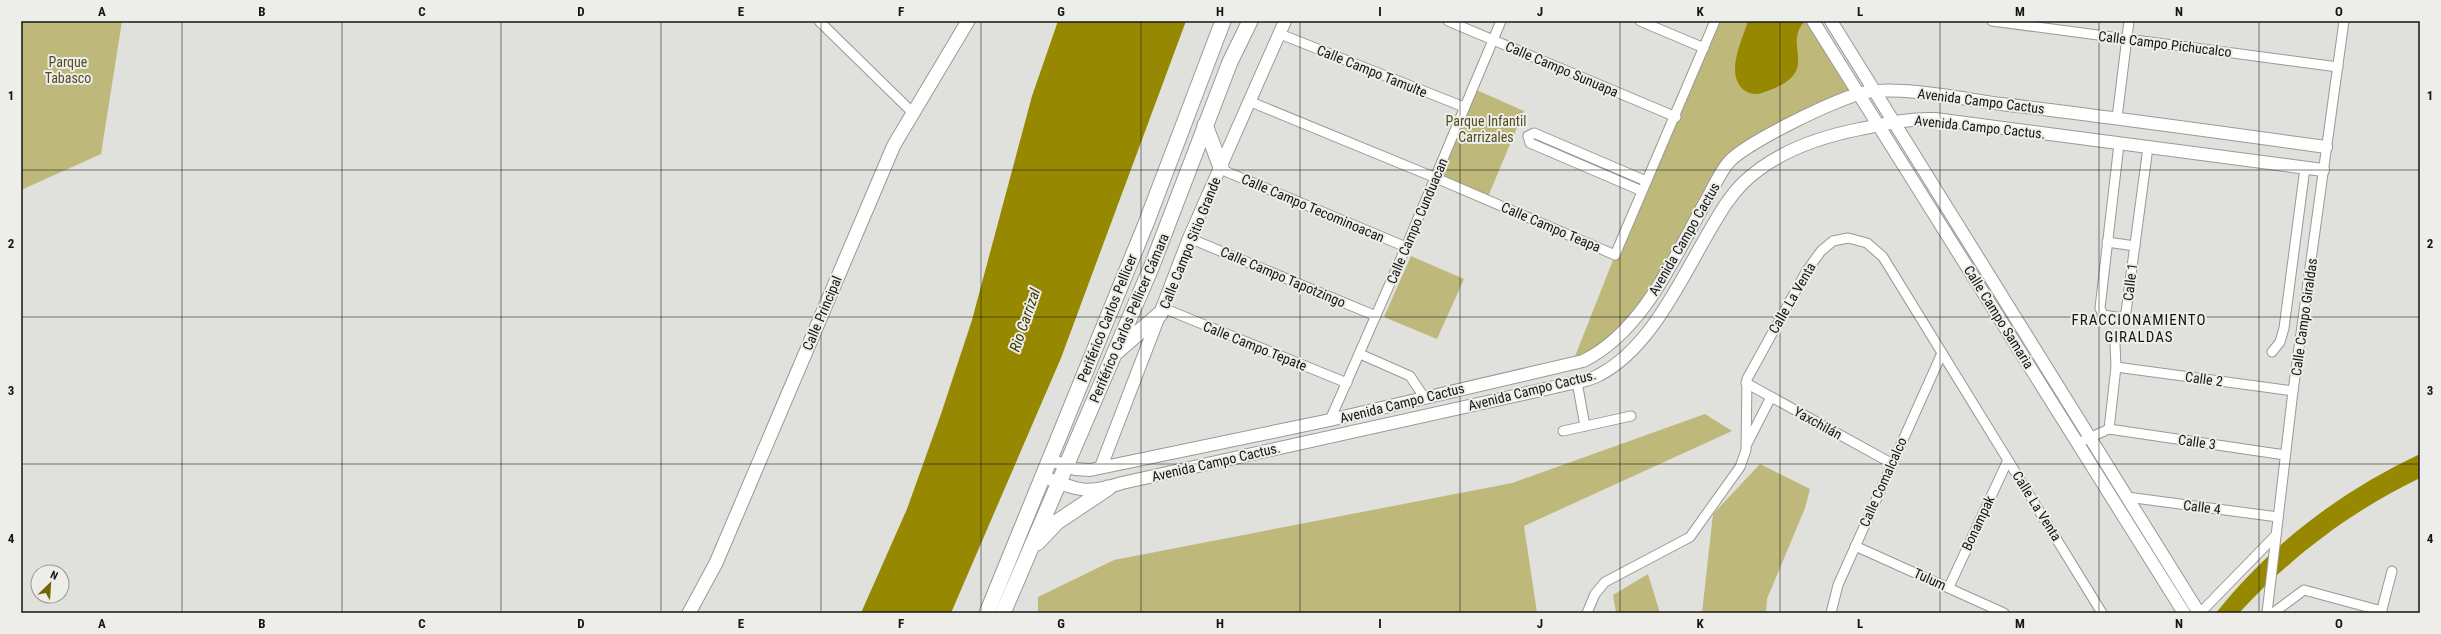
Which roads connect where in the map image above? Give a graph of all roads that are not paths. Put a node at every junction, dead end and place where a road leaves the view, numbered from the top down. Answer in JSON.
{"nodes":[{"id":1,"x":819,"y":21,"type":"edge"},
{"id":2,"x":968,"y":21,"type":"edge"},
{"id":3,"x":1222,"y":21,"type":"edge"},
{"id":4,"x":1250,"y":21,"type":"edge"},
{"id":5,"x":1286,"y":21,"type":"edge"},
{"id":6,"x":1448,"y":21,"type":"edge"},
{"id":7,"x":1501,"y":21,"type":"edge"},
{"id":8,"x":1640,"y":21,"type":"edge"},
{"id":9,"x":1715,"y":21,"type":"edge"},
{"id":10,"x":1814,"y":21,"type":"edge"},
{"id":11,"x":1831,"y":21,"type":"edge"},
{"id":12,"x":1992,"y":21,"type":"edge"},
{"id":13,"x":2129,"y":21,"type":"edge"},
{"id":14,"x":2344,"y":21,"type":"edge"},
{"id":15,"x":1280,"y":34,"type":"junction"},
{"id":16,"x":2126,"y":39,"type":"junction"},
{"id":17,"x":1493,"y":40,"type":"junction"},
{"id":18,"x":1704,"y":48,"type":"junction"},
{"id":19,"x":2338,"y":67,"type":"junction"},
{"id":20,"x":1874,"y":91,"type":"junction"},
{"id":21,"x":1860,"y":94,"type":"junction"},
{"id":22,"x":1251,"y":102,"type":"junction"},
{"id":23,"x":1464,"y":107,"type":"junction"},
{"id":24,"x":914,"y":114,"type":"junction"},
{"id":25,"x":1676,"y":117,"type":"junction"},
{"id":26,"x":2118,"y":118,"type":"junction"},
{"id":27,"x":1893,"y":122,"type":"junction"},
{"id":28,"x":1205,"y":125,"type":"junction"},
{"id":29,"x":1880,"y":125,"type":"junction"},
{"id":30,"x":2119,"y":144,"type":"junction"},
{"id":31,"x":2148,"y":147,"type":"junction"},
{"id":32,"x":2326,"y":147,"type":"junction"},
{"id":33,"x":1220,"y":168,"type":"junction"},
{"id":34,"x":2305,"y":168,"type":"junction"},
{"id":35,"x":2323,"y":170,"type":"junction"},
{"id":36,"x":1436,"y":178,"type":"junction"},
{"id":37,"x":1646,"y":181,"type":"junction"},
{"id":38,"x":1642,"y":191,"type":"junction"},
{"id":39,"x":1189,"y":238,"type":"junction"},
{"id":40,"x":2107,"y":242,"type":"junction"},
{"id":41,"x":2135,"y":246,"type":"junction"},
{"id":42,"x":1406,"y":247,"type":"junction"},
{"id":43,"x":1162,"y":311,"type":"junction"},
{"id":44,"x":1376,"y":316,"type":"junction"},
{"id":45,"x":2115,"y":344,"type":"dead end"},
{"id":46,"x":2272,"y":352,"type":"dead end"},
{"id":47,"x":1942,"y":353,"type":"junction"},
{"id":48,"x":1113,"y":354,"type":"junction"},
{"id":49,"x":1360,"y":354,"type":"junction"},
{"id":50,"x":2116,"y":367,"type":"junction"},
{"id":51,"x":1577,"y":382,"type":"junction"},
{"id":52,"x":1347,"y":383,"type":"junction"},
{"id":53,"x":1746,"y":383,"type":"junction"},
{"id":54,"x":2293,"y":391,"type":"junction"},
{"id":55,"x":1424,"y":397,"type":"junction"},
{"id":56,"x":1771,"y":397,"type":"junction"},
{"id":57,"x":1631,"y":416,"type":"dead end"},
{"id":58,"x":1330,"y":420,"type":"junction"},
{"id":59,"x":1585,"y":426,"type":"junction"},
{"id":60,"x":2108,"y":429,"type":"junction"},
{"id":61,"x":1563,"y":431,"type":"dead end"},
{"id":62,"x":2089,"y":436,"type":"junction"},
{"id":63,"x":2078,"y":443,"type":"junction"},
{"id":64,"x":1746,"y":445,"type":"junction"},
{"id":65,"x":2285,"y":454,"type":"junction"},
{"id":66,"x":1051,"y":460,"type":"junction"},
{"id":67,"x":2008,"y":460,"type":"junction"},
{"id":68,"x":1891,"y":463,"type":"junction"},
{"id":69,"x":1067,"y":466,"type":"junction"},
{"id":70,"x":1101,"y":467,"type":"junction"},
{"id":71,"x":1044,"y":477,"type":"junction"},
{"id":72,"x":1059,"y":483,"type":"junction"},
{"id":73,"x":1108,"y":488,"type":"junction"},
{"id":74,"x":2127,"y":497,"type":"junction"},
{"id":75,"x":2278,"y":517,"type":"junction"},
{"id":76,"x":2276,"y":535,"type":"junction"},
{"id":77,"x":1855,"y":546,"type":"junction"},
{"id":78,"x":1029,"y":552,"type":"junction"},
{"id":79,"x":2392,"y":571,"type":"dead end"},
{"id":80,"x":1949,"y":587,"type":"junction"},
{"id":81,"x":2381,"y":612,"type":"edge"},
{"id":82,"x":689,"y":613,"type":"edge"},
{"id":83,"x":987,"y":613,"type":"edge"},
{"id":84,"x":1004,"y":613,"type":"edge"},
{"id":85,"x":1587,"y":613,"type":"edge"},
{"id":86,"x":1831,"y":613,"type":"edge"},
{"id":87,"x":2004,"y":613,"type":"edge"},
{"id":88,"x":2102,"y":613,"type":"edge"},
{"id":89,"x":2184,"y":613,"type":"edge"},
{"id":90,"x":2200,"y":613,"type":"edge"},
{"id":91,"x":2267,"y":613,"type":"edge"},
{"id":92,"x":2273,"y":613,"type":"edge"}],
"edges":[{"from":1,"to":24,"type":"street"},
{"from":2,"to":24,"type":"main road","name":"Calle Principal"},
{"from":3,"to":66,"type":"main road","name":"Periférico Carlos Pellicer"},
{"from":4,"to":28,"type":"main road","name":"Periférico Carlos Pellicer Cámara"},
{"from":5,"to":15,"type":"street","name":"Calle Campo Sitio Grande"},
{"from":6,"to":17,"type":"street","name":"Calle Campo Sunuapa"},
{"from":7,"to":17,"type":"street","name":"Calle Campo Cunduacan"},
{"from":8,"to":18,"type":"street"},
{"from":9,"to":18,"type":"street","name":"Calle Campo Teapa"},
{"from":10,"to":21,"type":"street","name":"Calle Campo Samaria"},
{"from":11,"to":20,"type":"street","name":"Calle Campo Samaria"},
{"from":12,"to":16,"type":"street","name":"Calle Campo Pichucalco"},
{"from":13,"to":16,"type":"street"},
{"from":14,"to":19,"type":"street","name":"Calle Campo Giraldas"},
{"from":15,"to":22,"type":"street","name":"Calle Campo Sitio Grande"},
{"from":15,"to":23,"type":"street","name":"Calle Campo Tamulte"},
{"from":16,"to":19,"type":"street","name":"Calle Campo Pichucalco"},
{"from":16,"to":26,"type":"street"},
{"from":17,"to":23,"type":"street","name":"Calle Campo Cunduacan"},
{"from":17,"to":25,"type":"street","name":"Calle Campo Sunuapa"},
{"from":18,"to":25,"type":"street","name":"Calle Campo Teapa"},
{"from":19,"to":32,"type":"street","name":"Calle Campo Giraldas"},
{"from":20,"to":21,"type":"street","name":"Avenida Campo Cactus"},
{"from":20,"to":26,"type":"street","name":"Avenida Campo Cactus"},
{"from":20,"to":27,"type":"street","name":"Calle Campo Samaria"},
{"from":21,"to":29,"type":"street","name":"Calle Campo Samaria"},
{"from":21,"to":55,"type":"street","name":"Avenida Campo Cactus"},
{"from":22,"to":33,"type":"street","name":"Calle Campo Sitio Grande"},
{"from":22,"to":36,"type":"street","name":"Calle Campo Teapa"},
{"from":23,"to":36,"type":"street","name":"Calle Campo Cunduacan"},
{"from":24,"to":82,"type":"main road","name":"Calle Principal"},
{"from":25,"to":37,"type":"street","name":"Calle Campo Teapa"},
{"from":26,"to":32,"type":"street","name":"Avenida Campo Cactus"},
{"from":27,"to":29,"type":"street","name":"Avenida Campo Cactus."},
{"from":27,"to":30,"type":"street","name":"Avenida Campo Cactus."},
{"from":27,"to":62,"type":"street","name":"Calle Campo Samaria"},
{"from":28,"to":33,"type":"main road"},
{"from":28,"to":48,"type":"main road","name":"Periférico Carlos Pellicer Cámara"},
{"from":29,"to":51,"type":"street","name":"Avenida Campo Cactus."},
{"from":29,"to":63,"type":"street","name":"Calle Campo Samaria"},
{"from":30,"to":31,"type":"street","name":"Avenida Campo Cactus."},
{"from":30,"to":40,"type":"street","name":"Calle 1"},
{"from":31,"to":34,"type":"street","name":"Avenida Campo Cactus."},
{"from":31,"to":41,"type":"street","name":"Calle 1"},
{"from":32,"to":35,"type":"street","name":"Calle Campo Giraldas"},
{"from":33,"to":39,"type":"street","name":"Calle Campo Sitio Grande"},
{"from":33,"to":42,"type":"street","name":"Calle Campo Tecominoacan"},
{"from":34,"to":35,"type":"street","name":"Avenida Campo Cactus."},
{"from":34,"to":46,"type":"street","name":"Calle Campo Giraldas"},
{"from":35,"to":54,"type":"street","name":"Calle Campo Giraldas"},
{"from":36,"to":38,"type":"street","name":"Calle Campo Teapa"},
{"from":36,"to":42,"type":"street","name":"Calle Campo Cunduacan"},
{"from":37,"to":38,"type":"street","name":"Calle Campo Teapa"},
{"from":37,"to":38,"type":"street"},
{"from":39,"to":43,"type":"street","name":"Calle Campo Sitio Grande"},
{"from":39,"to":44,"type":"street","name":"Calle Campo Tapotzingo"},
{"from":40,"to":41,"type":"street"},
{"from":40,"to":41,"type":"street","name":"Calle 1"},
{"from":42,"to":44,"type":"street","name":"Calle Campo Cunduacan"},
{"from":43,"to":48,"type":"main road"},
{"from":43,"to":52,"type":"street","name":"Calle Campo Tepate"},
{"from":43,"to":70,"type":"street","name":"Calle Campo Sitio Grande"},
{"from":44,"to":49,"type":"street","name":"Calle Campo Cunduacan"},
{"from":45,"to":50,"type":"street"},
{"from":47,"to":53,"type":"street","name":"Calle La Venta"},
{"from":47,"to":67,"type":"street","name":"Calle La Venta"},
{"from":47,"to":68,"type":"street","name":"Calle Comalcalco"},
{"from":48,"to":69,"type":"main road","name":"Periférico Carlos Pellicer Cámara"},
{"from":49,"to":52,"type":"street","name":"Calle Campo Cunduacan"},
{"from":49,"to":55,"type":"street"},
{"from":50,"to":54,"type":"street","name":"Calle 2"},
{"from":50,"to":60,"type":"street"},
{"from":51,"to":59,"type":"street"},
{"from":51,"to":73,"type":"street","name":"Avenida Campo Cactus."},
{"from":52,"to":58,"type":"street","name":"Calle Campo Cunduacan"},
{"from":53,"to":56,"type":"street","name":"Yaxchilán"},
{"from":53,"to":64,"type":"street","name":"Calle La Venta"},
{"from":54,"to":65,"type":"street","name":"Calle Campo Giraldas"},
{"from":55,"to":58,"type":"street","name":"Avenida Campo Cactus"},
{"from":56,"to":64,"type":"street"},
{"from":56,"to":68,"type":"street","name":"Yaxchilán"},
{"from":57,"to":59,"type":"street"},
{"from":58,"to":70,"type":"street","name":"Avenida Campo Cactus"},
{"from":59,"to":61,"type":"street"},
{"from":60,"to":62,"type":"street"},
{"from":60,"to":65,"type":"street","name":"Calle 3"},
{"from":62,"to":63,"type":"street"},
{"from":62,"to":74,"type":"street","name":"Calle Campo Samaria"},
{"from":63,"to":89,"type":"street","name":"Calle Campo Samaria"},
{"from":64,"to":85,"type":"street","name":"Calle La Venta"},
{"from":65,"to":75,"type":"street","name":"Calle Campo Giraldas"},
{"from":66,"to":69,"type":"street","name":"Avenida Campo Cactus"},
{"from":66,"to":71,"type":"main road","name":"Periférico Carlos Pellicer"},
{"from":67,"to":80,"type":"street","name":"Bonampak"},
{"from":67,"to":88,"type":"street","name":"Calle La Venta"},
{"from":68,"to":77,"type":"street","name":"Calle Comalcalco"},
{"from":69,"to":70,"type":"street","name":"Avenida Campo Cactus"},
{"from":69,"to":72,"type":"main road","name":"Periférico Carlos Pellicer Cámara"},
{"from":71,"to":72,"type":"street","name":"Avenida Campo Cactus."},
{"from":71,"to":83,"type":"main road","name":"Periférico Carlos Pellicer"},
{"from":72,"to":73,"type":"street","name":"Avenida Campo Cactus."},
{"from":72,"to":78,"type":"main road","name":"Periférico Carlos Pellicer Cámara"},
{"from":73,"to":78,"type":"main road"},
{"from":74,"to":75,"type":"street","name":"Calle 4"},
{"from":74,"to":90,"type":"street","name":"Calle Campo Samaria"},
{"from":75,"to":76,"type":"street","name":"Calle Campo Giraldas"},
{"from":76,"to":90,"type":"street"},
{"from":76,"to":91,"type":"street","name":"Calle Campo Giraldas"},
{"from":77,"to":80,"type":"street","name":"Tulum"},
{"from":77,"to":86,"type":"street","name":"Calle Comalcalco"},
{"from":78,"to":84,"type":"main road","name":"Periférico Carlos Pellicer Cámara"},
{"from":79,"to":81,"type":"street"},
{"from":80,"to":87,"type":"street","name":"Tulum"},
{"from":81,"to":92,"type":"street"}]}
